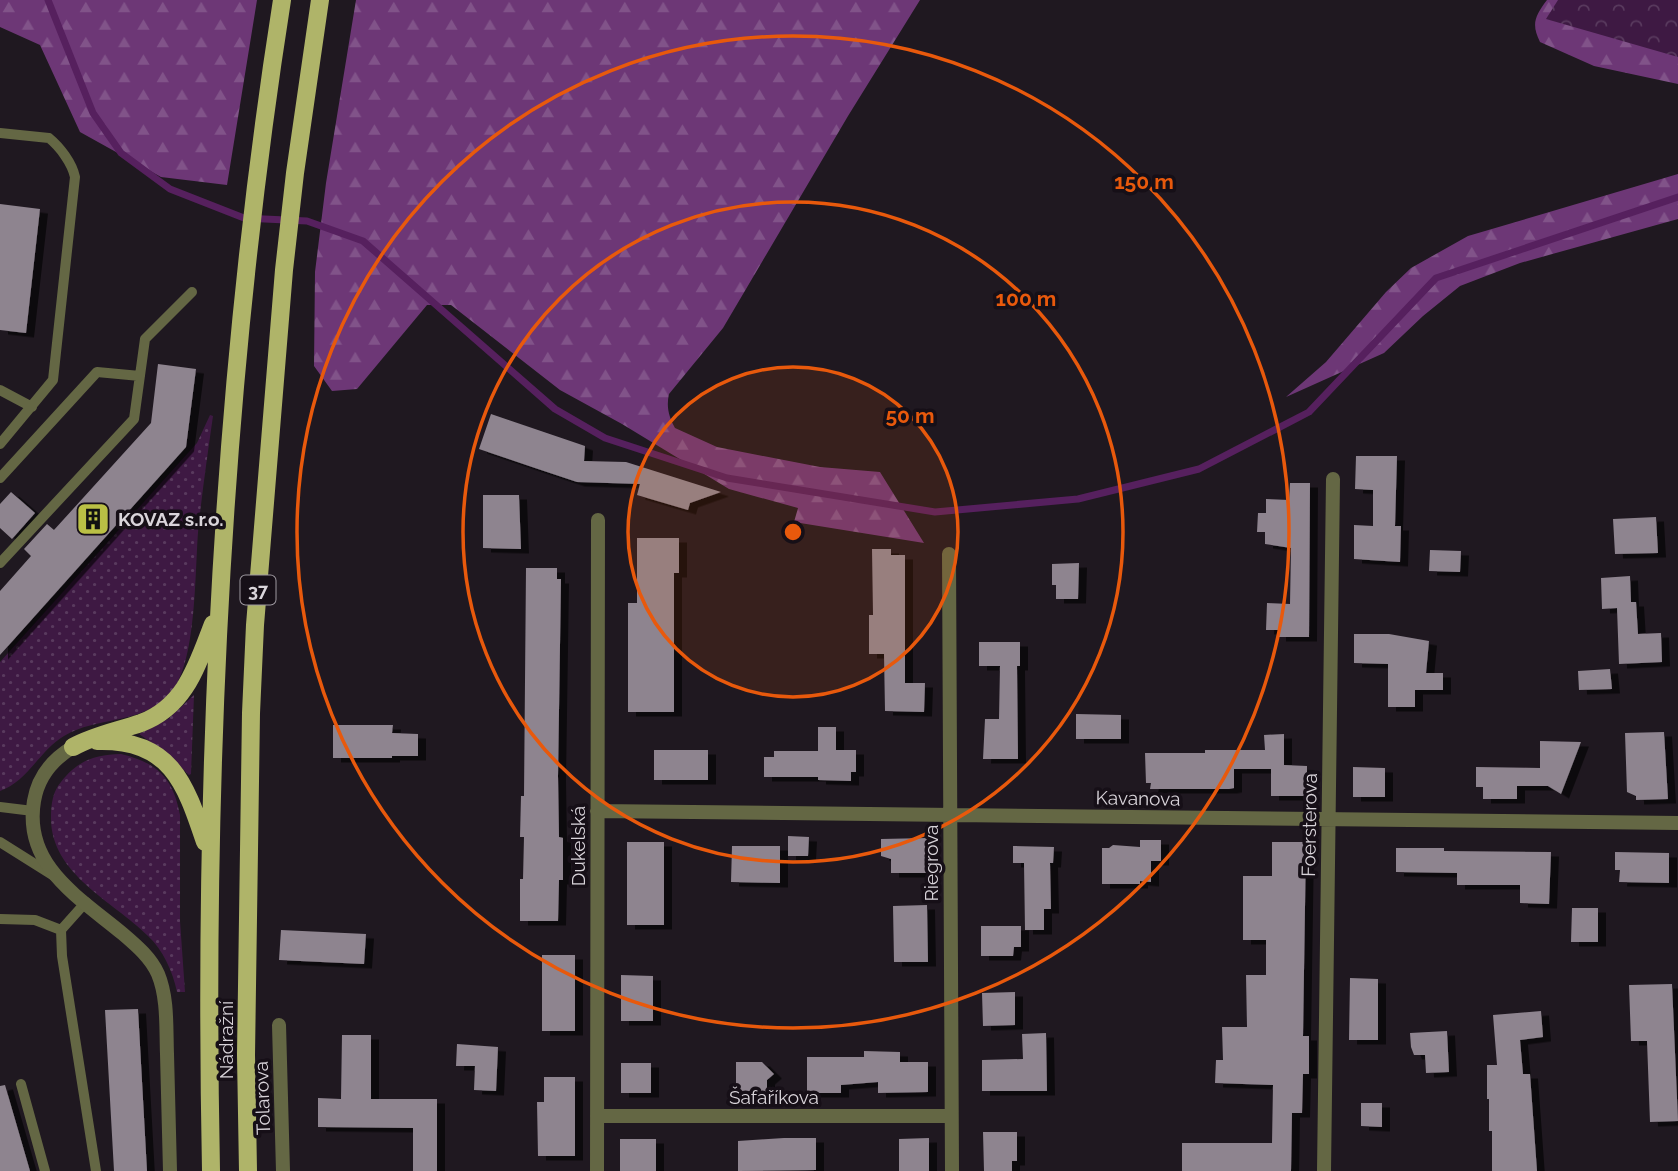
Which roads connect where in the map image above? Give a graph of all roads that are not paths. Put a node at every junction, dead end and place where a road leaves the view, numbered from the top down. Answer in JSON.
{"nodes":[{"id":1,"x":282,"y":0,"type":"edge"},
{"id":2,"x":320,"y":0,"type":"edge"},
{"id":3,"x":0,"y":132,"type":"edge"},
{"id":4,"x":192,"y":292,"type":"dead end"},
{"id":5,"x":139,"y":376,"type":"junction"},
{"id":6,"x":0,"y":390,"type":"edge"},
{"id":7,"x":32,"y":407,"type":"junction"},
{"id":8,"x":0,"y":444,"type":"edge"},
{"id":9,"x":0,"y":478,"type":"edge"},
{"id":10,"x":1333,"y":479,"type":"dead end"},
{"id":11,"x":598,"y":520,"type":"dead end"},
{"id":12,"x":0,"y":543,"type":"edge"},
{"id":13,"x":9,"y":552,"type":"junction"},
{"id":14,"x":949,"y":554,"type":"dead end"},
{"id":15,"x":0,"y":563,"type":"edge"},
{"id":16,"x":219,"y":606,"type":"junction"},
{"id":17,"x":73,"y":747,"type":"junction"},
{"id":18,"x":0,"y":807,"type":"edge"},
{"id":19,"x":33,"y":811,"type":"junction"},
{"id":20,"x":597,"y":811,"type":"junction"},
{"id":21,"x":950,"y":815,"type":"junction"},
{"id":22,"x":1328,"y":819,"type":"junction"},
{"id":23,"x":1678,"y":822,"type":"edge"},
{"id":24,"x":0,"y":842,"type":"edge"},
{"id":25,"x":209,"y":855,"type":"junction"},
{"id":26,"x":57,"y":878,"type":"junction"},
{"id":27,"x":86,"y":902,"type":"junction"},
{"id":28,"x":0,"y":919,"type":"edge"},
{"id":29,"x":61,"y":930,"type":"junction"},
{"id":30,"x":279,"y":1025,"type":"dead end"},
{"id":31,"x":22,"y":1084,"type":"dead end"},
{"id":32,"x":951,"y":1115,"type":"junction"},
{"id":33,"x":597,"y":1116,"type":"junction"},
{"id":34,"x":45,"y":1171,"type":"edge"},
{"id":35,"x":96,"y":1171,"type":"edge"},
{"id":36,"x":170,"y":1171,"type":"edge"},
{"id":37,"x":211,"y":1171,"type":"edge"},
{"id":38,"x":248,"y":1171,"type":"edge"},
{"id":39,"x":283,"y":1171,"type":"edge"},
{"id":40,"x":597,"y":1171,"type":"edge"},
{"id":41,"x":952,"y":1171,"type":"edge"},
{"id":42,"x":1324,"y":1171,"type":"edge"}],
"edges":[{"from":1,"to":16,"type":"main road","number":"37"},
{"from":2,"to":38,"type":"main road","name":"Nádražní","number":"37"},
{"from":3,"to":7,"type":"lane"},
{"from":4,"to":5,"type":"lane"},
{"from":5,"to":9,"type":"lane"},
{"from":5,"to":13,"type":"lane"},
{"from":6,"to":7,"type":"lane"},
{"from":7,"to":8,"type":"lane"},
{"from":10,"to":22,"type":"street","name":"Foersterova"},
{"from":11,"to":20,"type":"street","name":"Dukelská"},
{"from":12,"to":13,"type":"lane"},
{"from":13,"to":15,"type":"lane"},
{"from":14,"to":21,"type":"street","name":"Riegrova"},
{"from":16,"to":17,"type":"main road"},
{"from":16,"to":25,"type":"main road","number":"37"},
{"from":17,"to":19,"type":"street"},
{"from":17,"to":25,"type":"main road"},
{"from":18,"to":19,"type":"lane"},
{"from":19,"to":26,"type":"street"},
{"from":20,"to":21,"type":"street","name":"Kavanova"},
{"from":20,"to":33,"type":"street","name":"Dukelská"},
{"from":21,"to":22,"type":"street","name":"Kavanova"},
{"from":21,"to":32,"type":"street","name":"Riegrova"},
{"from":22,"to":23,"type":"street","name":"Kavanova"},
{"from":22,"to":42,"type":"street","name":"Foersterova"},
{"from":24,"to":26,"type":"lane"},
{"from":25,"to":37,"type":"main road","name":"Nádražní","number":"37"},
{"from":26,"to":27,"type":"street"},
{"from":27,"to":29,"type":"lane"},
{"from":27,"to":36,"type":"street"},
{"from":28,"to":29,"type":"lane"},
{"from":29,"to":35,"type":"lane"},
{"from":30,"to":39,"type":"street","name":"Tolarova"},
{"from":31,"to":34,"type":"lane"},
{"from":32,"to":33,"type":"street","name":"Šafaříkova"},
{"from":32,"to":41,"type":"street","name":"Riegrova"},
{"from":33,"to":40,"type":"street","name":"Dukelská"}]}
